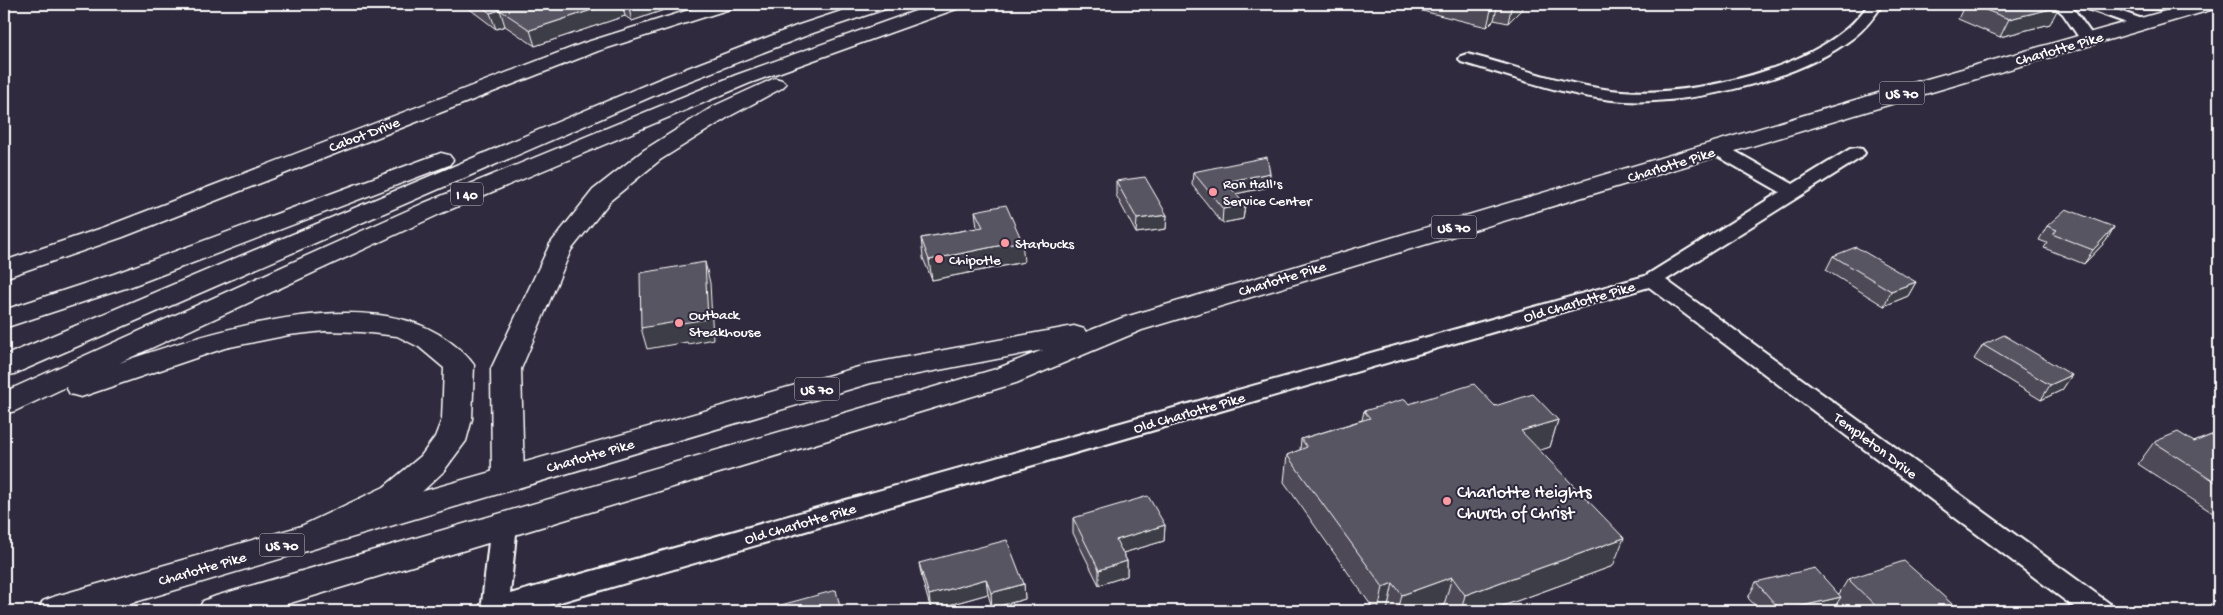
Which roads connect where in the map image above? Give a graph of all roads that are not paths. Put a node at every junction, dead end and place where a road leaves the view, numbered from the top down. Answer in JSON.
{"nodes":[{"id":1,"x":726,"y":4,"type":"edge"},
{"id":2,"x":881,"y":4,"type":"edge"},
{"id":3,"x":1876,"y":4,"type":"edge"},
{"id":4,"x":2059,"y":4,"type":"edge"},
{"id":5,"x":2086,"y":4,"type":"edge"},
{"id":6,"x":2143,"y":4,"type":"edge"},
{"id":7,"x":2205,"y":5,"type":"edge"},
{"id":8,"x":946,"y":6,"type":"edge"},
{"id":9,"x":2142,"y":24,"type":"junction"},
{"id":10,"x":2088,"y":39,"type":"junction"},
{"id":11,"x":1466,"y":59,"type":"dead end"},
{"id":12,"x":669,"y":82,"type":"junction"},
{"id":13,"x":1718,"y":149,"type":"junction"},
{"id":14,"x":1856,"y":153,"type":"dead end"},
{"id":15,"x":1794,"y":192,"type":"junction"},
{"id":16,"x":4,"y":270,"type":"edge"},
{"id":17,"x":1652,"y":280,"type":"junction"},
{"id":18,"x":4,"y":319,"type":"edge"},
{"id":19,"x":1132,"y":324,"type":"junction"},
{"id":20,"x":4,"y":367,"type":"edge"},
{"id":21,"x":4,"y":404,"type":"edge"},
{"id":22,"x":4,"y":414,"type":"edge"},
{"id":23,"x":508,"y":478,"type":"junction"},
{"id":24,"x":504,"y":524,"type":"junction"},
{"id":25,"x":308,"y":537,"type":"junction"},
{"id":26,"x":56,"y":611,"type":"edge"},
{"id":27,"x":216,"y":611,"type":"edge"},
{"id":28,"x":493,"y":611,"type":"edge"},
{"id":29,"x":2099,"y":611,"type":"edge"}],
"edges":[{"from":1,"to":16,"type":"main road","name":"Cabot Drive"},
{"from":2,"to":12,"type":"main road","number":"I 40"},
{"from":3,"to":11,"type":"street"},
{"from":4,"to":10,"type":"street"},
{"from":5,"to":9,"type":"street"},
{"from":6,"to":7,"type":"street"},
{"from":7,"to":9,"type":"main road","name":"Charlotte Pike","number":"US 70"},
{"from":8,"to":21,"type":"main road","number":"I 40"},
{"from":8,"to":23,"type":"main road"},
{"from":9,"to":10,"type":"main road","name":"Charlotte Pike","number":"US 70"},
{"from":10,"to":13,"type":"main road","name":"Charlotte Pike","number":"US 70"},
{"from":12,"to":18,"type":"main road"},
{"from":12,"to":20,"type":"main road","number":"I 40"},
{"from":13,"to":15,"type":"street"},
{"from":13,"to":19,"type":"main road","name":"Charlotte Pike","number":"US 70"},
{"from":14,"to":15,"type":"street","name":"Old Charlotte Pike"},
{"from":15,"to":17,"type":"street","name":"Old Charlotte Pike"},
{"from":17,"to":28,"type":"street","name":"Old Charlotte Pike"},
{"from":17,"to":29,"type":"street","name":"Templeton Drive"},
{"from":19,"to":23,"type":"main road","name":"Charlotte Pike","number":"US 70"},
{"from":19,"to":24,"type":"main road","name":"Charlotte Pike","number":"US 70"},
{"from":22,"to":25,"type":"main road"},
{"from":23,"to":24,"type":"main road"},
{"from":23,"to":25,"type":"main road","name":"Charlotte Pike","number":"US 70"},
{"from":24,"to":27,"type":"main road","name":"Charlotte Pike","number":"US 70"},
{"from":24,"to":28,"type":"street"},
{"from":25,"to":26,"type":"main road","name":"Charlotte Pike","number":"US 70"}]}
